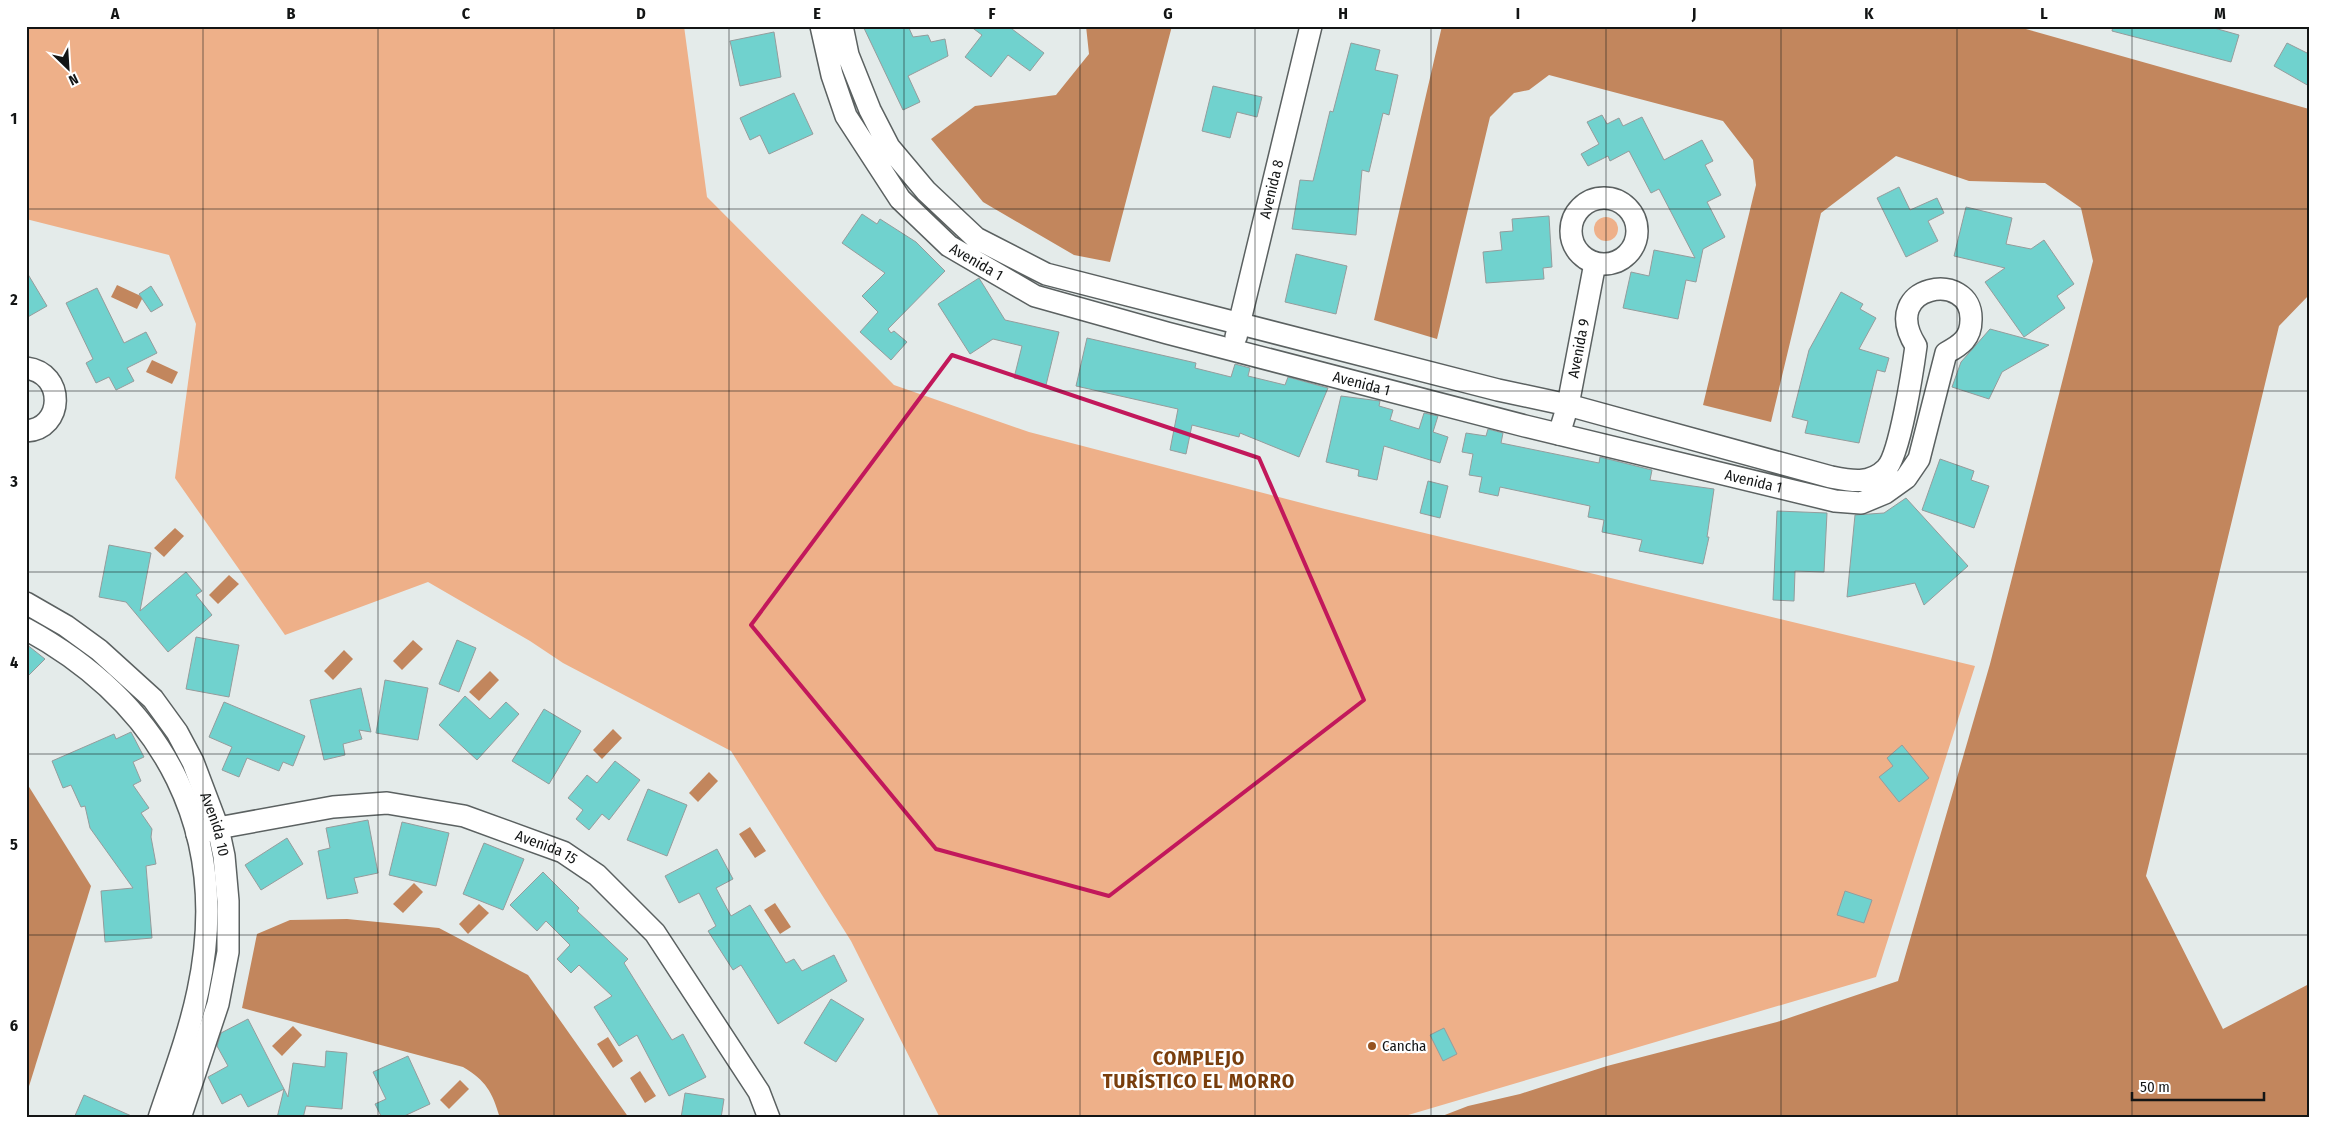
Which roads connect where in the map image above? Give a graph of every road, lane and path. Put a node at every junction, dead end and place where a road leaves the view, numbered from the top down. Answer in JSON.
{"nodes":[{"id":1,"x":820,"y":26,"type":"edge"},
{"id":2,"x":842,"y":26,"type":"edge"},
{"id":3,"x":1311,"y":26,"type":"edge"},
{"id":4,"x":992,"y":246,"type":"junction"},
{"id":5,"x":1596,"y":263,"type":"dead end"},
{"id":6,"x":978,"y":265,"type":"junction"},
{"id":7,"x":1240,"y":324,"type":"junction"},
{"id":8,"x":1916,"y":346,"type":"junction"},
{"id":9,"x":1232,"y":350,"type":"junction"},
{"id":10,"x":1946,"y":353,"type":"junction"},
{"id":11,"x":26,"y":368,"type":"edge"},
{"id":12,"x":1433,"y":372,"type":"junction"},
{"id":13,"x":1425,"y":400,"type":"junction"},
{"id":14,"x":1568,"y":405,"type":"junction"},
{"id":15,"x":26,"y":431,"type":"edge"},
{"id":16,"x":1559,"y":434,"type":"junction"},
{"id":17,"x":1716,"y":446,"type":"junction"},
{"id":18,"x":1708,"y":470,"type":"junction"},
{"id":19,"x":26,"y":603,"type":"edge"},
{"id":20,"x":26,"y":629,"type":"edge"},
{"id":21,"x":109,"y":659,"type":"junction"},
{"id":22,"x":96,"y":675,"type":"junction"},
{"id":23,"x":218,"y":828,"type":"junction"},
{"id":24,"x":197,"y":834,"type":"junction"},
{"id":25,"x":204,"y":947,"type":"junction"},
{"id":26,"x":228,"y":952,"type":"junction"},
{"id":27,"x":159,"y":1118,"type":"edge"},
{"id":28,"x":180,"y":1118,"type":"edge"},
{"id":29,"x":769,"y":1118,"type":"edge"}],
"edges":[{"from":1,"to":6,"type":"street","name":"Avenida 1"},
{"from":2,"to":4,"type":"street","name":"Avenida 1"},
{"from":3,"to":7,"type":"street","name":"Avenida 8"},
{"from":4,"to":6,"type":"street"},
{"from":4,"to":7,"type":"street","name":"Avenida 1"},
{"from":5,"to":14,"type":"street","name":"Avenida 9"},
{"from":6,"to":9,"type":"street","name":"Avenida 1"},
{"from":7,"to":9,"type":"street","name":"Avenida 8"},
{"from":7,"to":12,"type":"street","name":"Avenida 1"},
{"from":8,"to":10,"type":"street"},
{"from":8,"to":10,"type":"street","name":"Avenida 1"},
{"from":8,"to":17,"type":"street","name":"Avenida 1"},
{"from":9,"to":13,"type":"street","name":"Avenida 1"},
{"from":10,"to":18,"type":"street","name":"Avenida 1"},
{"from":11,"to":15,"type":"street"},
{"from":12,"to":13,"type":"street"},
{"from":12,"to":14,"type":"street","name":"Avenida 1"},
{"from":13,"to":16,"type":"street","name":"Avenida 1"},
{"from":14,"to":16,"type":"street","name":"Avenida 9"},
{"from":14,"to":17,"type":"street","name":"Avenida 1"},
{"from":16,"to":18,"type":"street","name":"Avenida 1"},
{"from":17,"to":18,"type":"street"},
{"from":19,"to":21,"type":"street","name":"Avenida 10"},
{"from":20,"to":22,"type":"street","name":"Avenida 10"},
{"from":21,"to":22,"type":"street"},
{"from":21,"to":23,"type":"street","name":"Avenida 10"},
{"from":22,"to":24,"type":"street","name":"Avenida 10"},
{"from":23,"to":24,"type":"street","name":"Avenida 15"},
{"from":23,"to":26,"type":"street","name":"Avenida 10"},
{"from":23,"to":29,"type":"street","name":"Avenida 15"},
{"from":24,"to":25,"type":"street","name":"Avenida 10"},
{"from":25,"to":26,"type":"street"},
{"from":25,"to":27,"type":"street","name":"Avenida 10"},
{"from":26,"to":28,"type":"street","name":"Avenida 10"}]}
